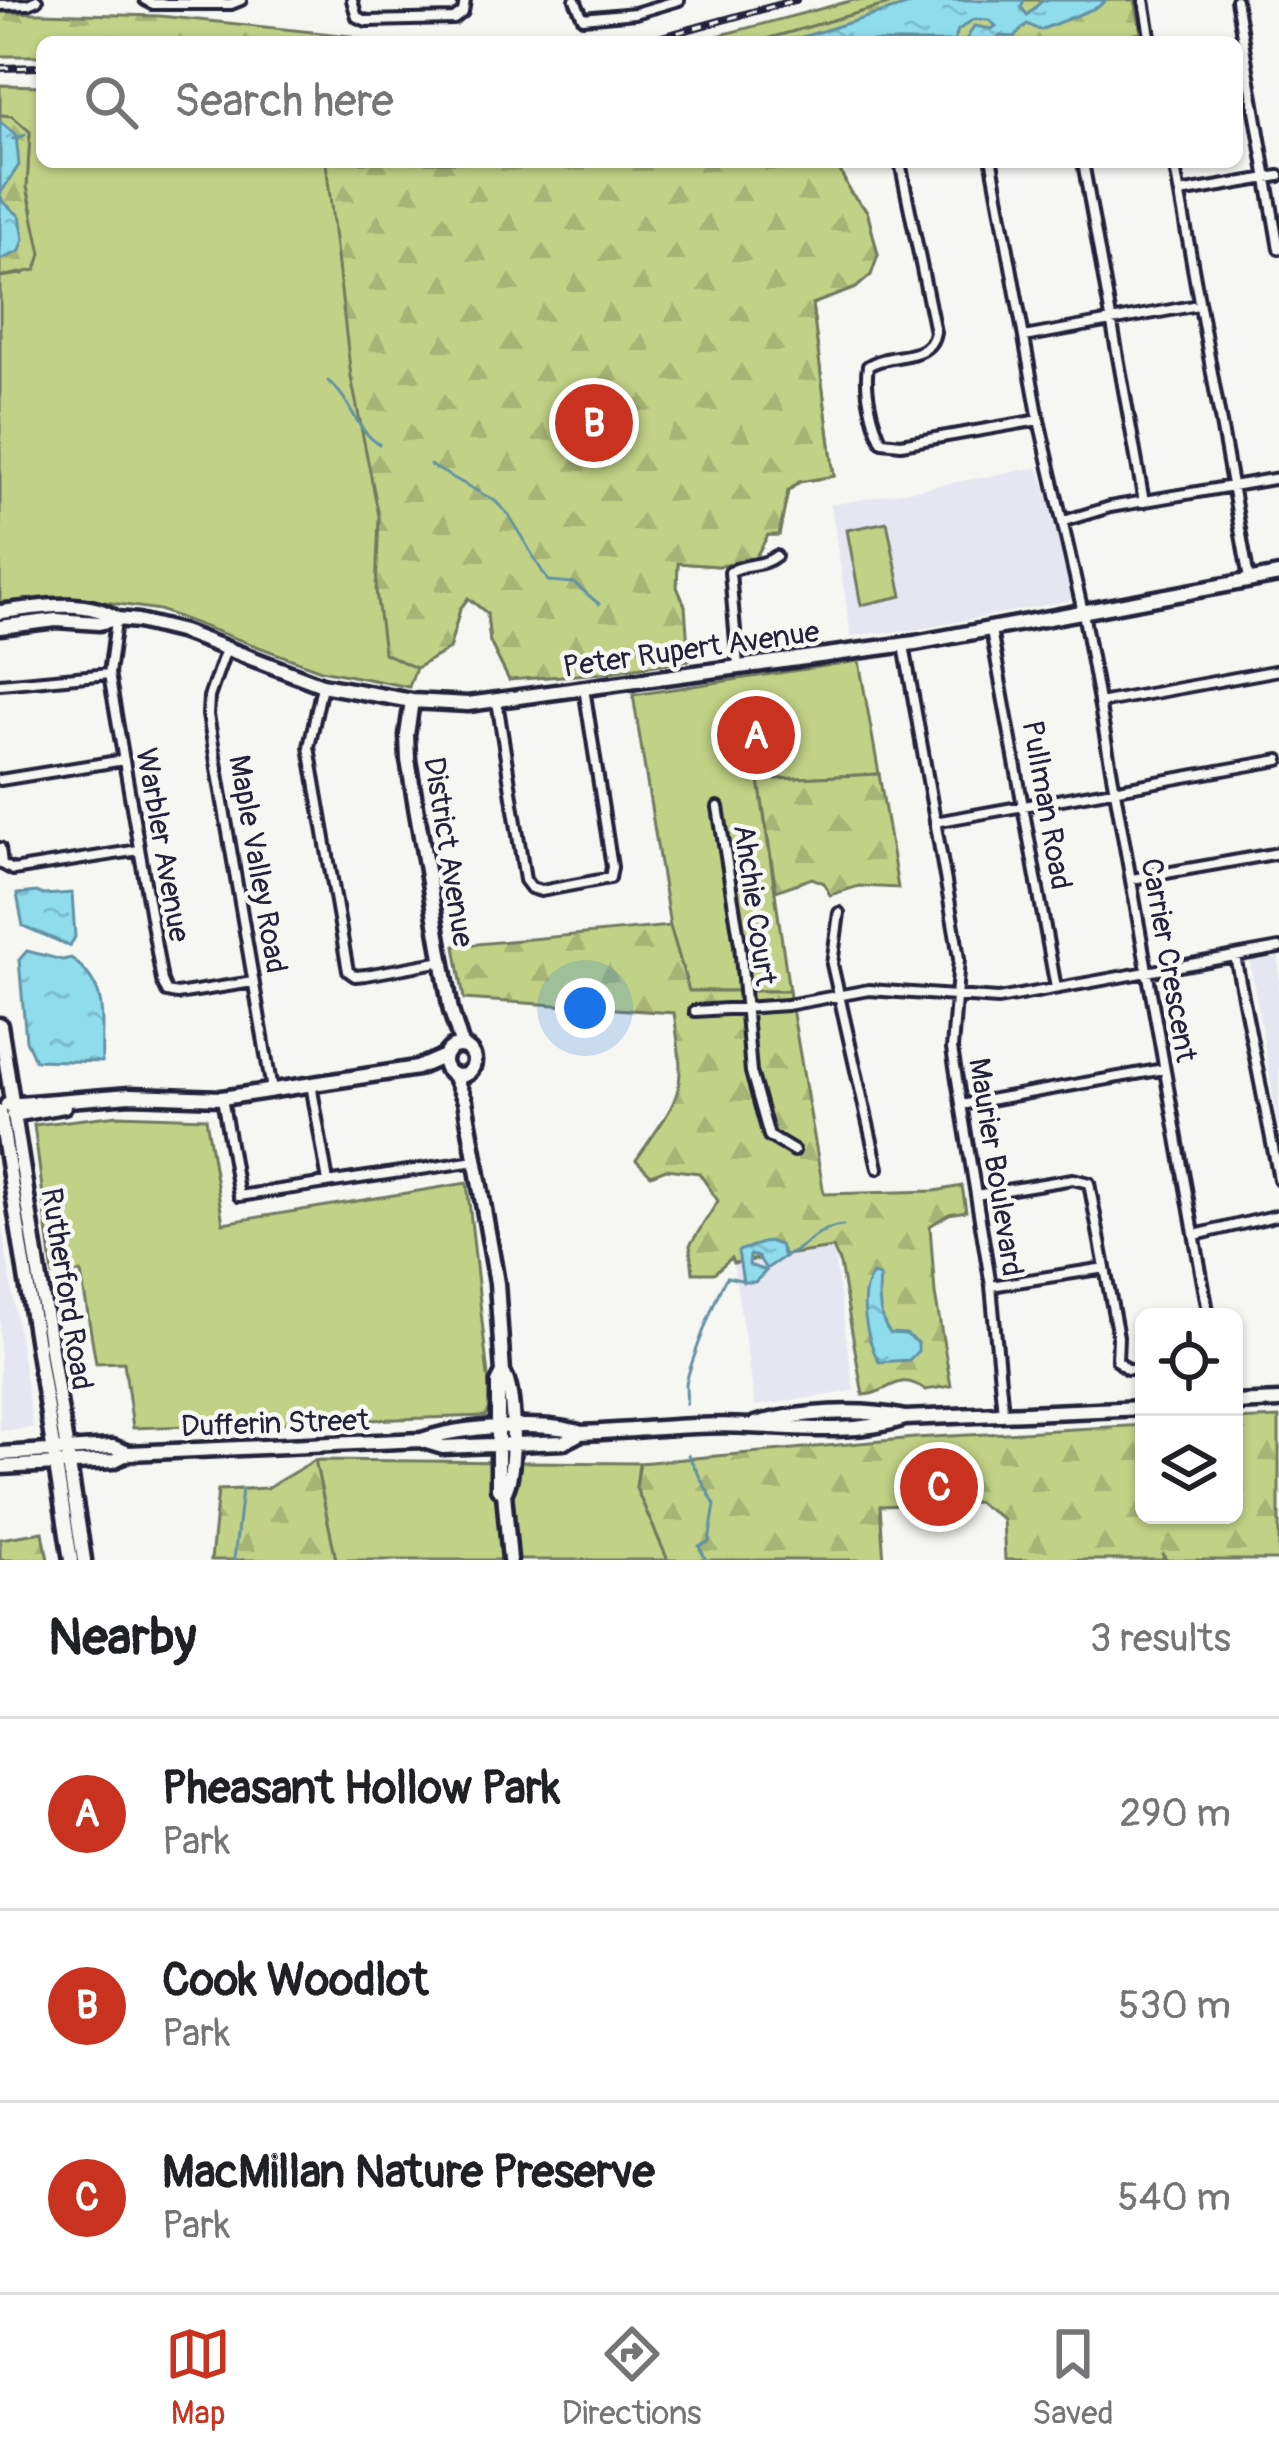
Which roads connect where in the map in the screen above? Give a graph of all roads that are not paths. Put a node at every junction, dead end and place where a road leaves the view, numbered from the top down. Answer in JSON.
{"nodes":[{"id":1,"x":37,"y":0,"type":"edge"},
{"id":2,"x":145,"y":0,"type":"edge"},
{"id":3,"x":241,"y":0,"type":"edge"},
{"id":4,"x":352,"y":0,"type":"edge"},
{"id":5,"x":465,"y":0,"type":"edge"},
{"id":6,"x":575,"y":0,"type":"edge"},
{"id":7,"x":679,"y":0,"type":"edge"},
{"id":8,"x":1144,"y":0,"type":"edge"},
{"id":9,"x":1236,"y":0,"type":"edge"},
{"id":10,"x":0,"y":4,"type":"edge"},
{"id":11,"x":1149,"y":36,"type":"edge"},
{"id":12,"x":1242,"y":36,"type":"edge"},
{"id":13,"x":1243,"y":42,"type":"edge"},
{"id":14,"x":901,"y":168,"type":"edge"},
{"id":15,"x":993,"y":168,"type":"edge"},
{"id":16,"x":1084,"y":168,"type":"edge"},
{"id":17,"x":1175,"y":168,"type":"edge"},
{"id":18,"x":1279,"y":176,"type":"edge"},
{"id":19,"x":1266,"y":178,"type":"junction"},
{"id":20,"x":1180,"y":193,"type":"junction"},
{"id":21,"x":1279,"y":249,"type":"edge"},
{"id":22,"x":1198,"y":305,"type":"junction"},
{"id":23,"x":1112,"y":321,"type":"junction"},
{"id":24,"x":1024,"y":338,"type":"junction"},
{"id":25,"x":1039,"y":420,"type":"junction"},
{"id":26,"x":1279,"y":478,"type":"edge"},
{"id":27,"x":1232,"y":486,"type":"junction"},
{"id":28,"x":1144,"y":502,"type":"junction"},
{"id":29,"x":1064,"y":520,"type":"junction"},
{"id":30,"x":776,"y":556,"type":"dead end"},
{"id":31,"x":1279,"y":575,"type":"edge"},
{"id":32,"x":1249,"y":580,"type":"junction"},
{"id":33,"x":0,"y":612,"type":"edge"},
{"id":34,"x":1083,"y":612,"type":"junction"},
{"id":35,"x":117,"y":619,"type":"junction"},
{"id":36,"x":0,"y":626,"type":"edge"},
{"id":37,"x":991,"y":630,"type":"junction"},
{"id":38,"x":904,"y":644,"type":"junction"},
{"id":39,"x":226,"y":647,"type":"junction"},
{"id":40,"x":738,"y":666,"type":"junction"},
{"id":41,"x":1279,"y":670,"type":"edge"},
{"id":42,"x":109,"y":674,"type":"junction"},
{"id":43,"x":0,"y":684,"type":"edge"},
{"id":44,"x":322,"y":685,"type":"junction"},
{"id":45,"x":584,"y":688,"type":"junction"},
{"id":46,"x":497,"y":700,"type":"junction"},
{"id":47,"x":412,"y":701,"type":"junction"},
{"id":48,"x":1099,"y":704,"type":"junction"},
{"id":49,"x":124,"y":760,"type":"junction"},
{"id":50,"x":1279,"y":760,"type":"edge"},
{"id":51,"x":0,"y":780,"type":"edge"},
{"id":52,"x":1114,"y":790,"type":"junction"},
{"id":53,"x":1022,"y":806,"type":"junction"},
{"id":54,"x":718,"y":807,"type":"dead end"},
{"id":55,"x":935,"y":822,"type":"junction"},
{"id":56,"x":0,"y":848,"type":"edge"},
{"id":57,"x":139,"y":850,"type":"junction"},
{"id":58,"x":1279,"y":853,"type":"edge"},
{"id":59,"x":1132,"y":879,"type":"junction"},
{"id":60,"x":839,"y":913,"type":"dead end"},
{"id":61,"x":1279,"y":948,"type":"edge"},
{"id":62,"x":1235,"y":956,"type":"junction"},
{"id":63,"x":443,"y":961,"type":"junction"},
{"id":64,"x":1147,"y":972,"type":"junction"},
{"id":65,"x":254,"y":982,"type":"junction"},
{"id":66,"x":1056,"y":988,"type":"junction"},
{"id":67,"x":838,"y":995,"type":"junction"},
{"id":68,"x":955,"y":995,"type":"junction"},
{"id":69,"x":745,"y":1009,"type":"junction"},
{"id":70,"x":695,"y":1011,"type":"dead end"},
{"id":71,"x":0,"y":1025,"type":"edge"},
{"id":72,"x":452,"y":1050,"type":"junction"},
{"id":73,"x":418,"y":1068,"type":"junction"},
{"id":74,"x":1164,"y":1069,"type":"junction"},
{"id":75,"x":456,"y":1074,"type":"junction"},
{"id":76,"x":311,"y":1084,"type":"junction"},
{"id":77,"x":272,"y":1090,"type":"junction"},
{"id":78,"x":222,"y":1098,"type":"junction"},
{"id":79,"x":961,"y":1105,"type":"junction"},
{"id":80,"x":5,"y":1112,"type":"edge"},
{"id":81,"x":794,"y":1151,"type":"dead end"},
{"id":82,"x":476,"y":1161,"type":"junction"},
{"id":83,"x":878,"y":1168,"type":"dead end"},
{"id":84,"x":1279,"y":1179,"type":"edge"},
{"id":85,"x":328,"y":1182,"type":"junction"},
{"id":86,"x":976,"y":1195,"type":"junction"},
{"id":87,"x":1279,"y":1215,"type":"edge"},
{"id":88,"x":1195,"y":1235,"type":"junction"},
{"id":89,"x":1105,"y":1268,"type":"junction"},
{"id":90,"x":991,"y":1286,"type":"junction"},
{"id":91,"x":1207,"y":1308,"type":"edge"},
{"id":92,"x":1135,"y":1368,"type":"edge"},
{"id":93,"x":1279,"y":1401,"type":"edge"},
{"id":94,"x":1243,"y":1403,"type":"edge"},
{"id":95,"x":1135,"y":1408,"type":"edge"},
{"id":96,"x":1003,"y":1414,"type":"junction"},
{"id":97,"x":505,"y":1436,"type":"junction"},
{"id":98,"x":0,"y":1454,"type":"edge"},
{"id":99,"x":62,"y":1458,"type":"junction"},
{"id":100,"x":0,"y":1467,"type":"edge"},
{"id":101,"x":71,"y":1560,"type":"edge"},
{"id":102,"x":84,"y":1560,"type":"edge"},
{"id":103,"x":510,"y":1560,"type":"edge"}],
"edges":[{"from":1,"to":10,"type":"street"},
{"from":2,"to":3,"type":"street"},
{"from":4,"to":5,"type":"street"},
{"from":6,"to":7,"type":"street"},
{"from":8,"to":11,"type":"street"},
{"from":9,"to":12,"type":"street"},
{"from":13,"to":19,"type":"street"},
{"from":14,"to":25,"type":"street"},
{"from":15,"to":24,"type":"street","name":"Carrier Crescent"},
{"from":16,"to":23,"type":"street"},
{"from":17,"to":20,"type":"street"},
{"from":18,"to":19,"type":"street"},
{"from":19,"to":20,"type":"street"},
{"from":19,"to":21,"type":"street"},
{"from":20,"to":22,"type":"street"},
{"from":22,"to":23,"type":"street"},
{"from":22,"to":27,"type":"street"},
{"from":23,"to":24,"type":"street"},
{"from":23,"to":28,"type":"street"},
{"from":24,"to":25,"type":"street","name":"Carrier Crescent"},
{"from":25,"to":29,"type":"street","name":"Carrier Crescent"},
{"from":26,"to":27,"type":"street"},
{"from":27,"to":28,"type":"street"},
{"from":27,"to":32,"type":"street"},
{"from":28,"to":29,"type":"street"},
{"from":29,"to":34,"type":"street","name":"Carrier Crescent"},
{"from":30,"to":40,"type":"street"},
{"from":31,"to":32,"type":"street","name":"Peter Rupert Avenue"},
{"from":32,"to":34,"type":"street","name":"Peter Rupert Avenue"},
{"from":33,"to":35,"type":"street","name":"Peter Rupert Avenue"},
{"from":34,"to":37,"type":"street","name":"Peter Rupert Avenue"},
{"from":34,"to":48,"type":"street","name":"Carrier Crescent"},
{"from":35,"to":36,"type":"street","name":"Peter Rupert Avenue"},
{"from":35,"to":39,"type":"street","name":"Peter Rupert Avenue"},
{"from":35,"to":42,"type":"street","name":"Warbler Avenue"},
{"from":37,"to":38,"type":"street","name":"Peter Rupert Avenue"},
{"from":37,"to":53,"type":"street","name":"Pullman Road"},
{"from":38,"to":40,"type":"street","name":"Peter Rupert Avenue"},
{"from":38,"to":55,"type":"street","name":"Maurier Boulevard"},
{"from":39,"to":44,"type":"street","name":"Peter Rupert Avenue"},
{"from":39,"to":65,"type":"street","name":"Maple Valley Road"},
{"from":40,"to":45,"type":"street","name":"Peter Rupert Avenue"},
{"from":41,"to":48,"type":"street"},
{"from":42,"to":43,"type":"street"},
{"from":42,"to":49,"type":"street","name":"Warbler Avenue"},
{"from":44,"to":47,"type":"street","name":"Peter Rupert Avenue"},
{"from":44,"to":63,"type":"street"},
{"from":45,"to":46,"type":"street","name":"Peter Rupert Avenue"},
{"from":45,"to":46,"type":"street"},
{"from":46,"to":47,"type":"street","name":"Peter Rupert Avenue"},
{"from":47,"to":63,"type":"street","name":"District Avenue"},
{"from":48,"to":52,"type":"street","name":"Carrier Crescent"},
{"from":49,"to":51,"type":"street"},
{"from":49,"to":57,"type":"street","name":"Warbler Avenue"},
{"from":50,"to":52,"type":"street"},
{"from":52,"to":53,"type":"street"},
{"from":52,"to":59,"type":"street","name":"Carrier Crescent"},
{"from":53,"to":55,"type":"street"},
{"from":53,"to":66,"type":"street","name":"Pullman Road"},
{"from":54,"to":69,"type":"street","name":"Ahchie Court"},
{"from":55,"to":68,"type":"street","name":"Maurier Boulevard"},
{"from":56,"to":57,"type":"street"},
{"from":57,"to":65,"type":"street","name":"Warbler Avenue"},
{"from":58,"to":59,"type":"street"},
{"from":59,"to":64,"type":"street","name":"Carrier Crescent"},
{"from":60,"to":67,"type":"street"},
{"from":61,"to":62,"type":"street"},
{"from":62,"to":64,"type":"street"},
{"from":62,"to":84,"type":"street"},
{"from":63,"to":72,"type":"street","name":"District Avenue"},
{"from":64,"to":66,"type":"street"},
{"from":64,"to":74,"type":"street","name":"Carrier Crescent"},
{"from":65,"to":77,"type":"street","name":"Maple Valley Road"},
{"from":66,"to":68,"type":"street"},
{"from":67,"to":68,"type":"street"},
{"from":67,"to":69,"type":"street"},
{"from":67,"to":83,"type":"street"},
{"from":68,"to":79,"type":"street","name":"Maurier Boulevard"},
{"from":69,"to":70,"type":"street"},
{"from":69,"to":81,"type":"street","name":"Ahchie Court"},
{"from":71,"to":80,"type":"street","name":"Rutherford Road"},
{"from":72,"to":73,"type":"street"},
{"from":72,"to":75,"type":"street"},
{"from":72,"to":75,"type":"street"},
{"from":73,"to":75,"type":"street"},
{"from":73,"to":76,"type":"street"},
{"from":74,"to":79,"type":"street"},
{"from":74,"to":88,"type":"street","name":"Carrier Crescent"},
{"from":75,"to":82,"type":"street"},
{"from":76,"to":77,"type":"street"},
{"from":76,"to":85,"type":"street"},
{"from":77,"to":78,"type":"street"},
{"from":78,"to":80,"type":"street"},
{"from":78,"to":85,"type":"street"},
{"from":79,"to":86,"type":"street","name":"Maurier Boulevard"},
{"from":80,"to":99,"type":"street","name":"Rutherford Road"},
{"from":82,"to":85,"type":"street"},
{"from":82,"to":97,"type":"street"},
{"from":86,"to":89,"type":"street"},
{"from":86,"to":90,"type":"street","name":"Maurier Boulevard"},
{"from":87,"to":88,"type":"street"},
{"from":88,"to":91,"type":"street","name":"Carrier Crescent"},
{"from":89,"to":90,"type":"street"},
{"from":89,"to":92,"type":"street"},
{"from":90,"to":96,"type":"street","name":"Maurier Boulevard"},
{"from":93,"to":94,"type":"street"},
{"from":95,"to":96,"type":"street","name":"Dufferin Street"},
{"from":96,"to":97,"type":"street","name":"Dufferin Street"},
{"from":97,"to":99,"type":"street","name":"Dufferin Street"},
{"from":97,"to":103,"type":"street"},
{"from":98,"to":99,"type":"street","name":"Dufferin Street"},
{"from":99,"to":100,"type":"street","name":"Dufferin Street"},
{"from":99,"to":101,"type":"street","name":"Rutherford Road"},
{"from":99,"to":102,"type":"street","name":"Rutherford Road"}]}
